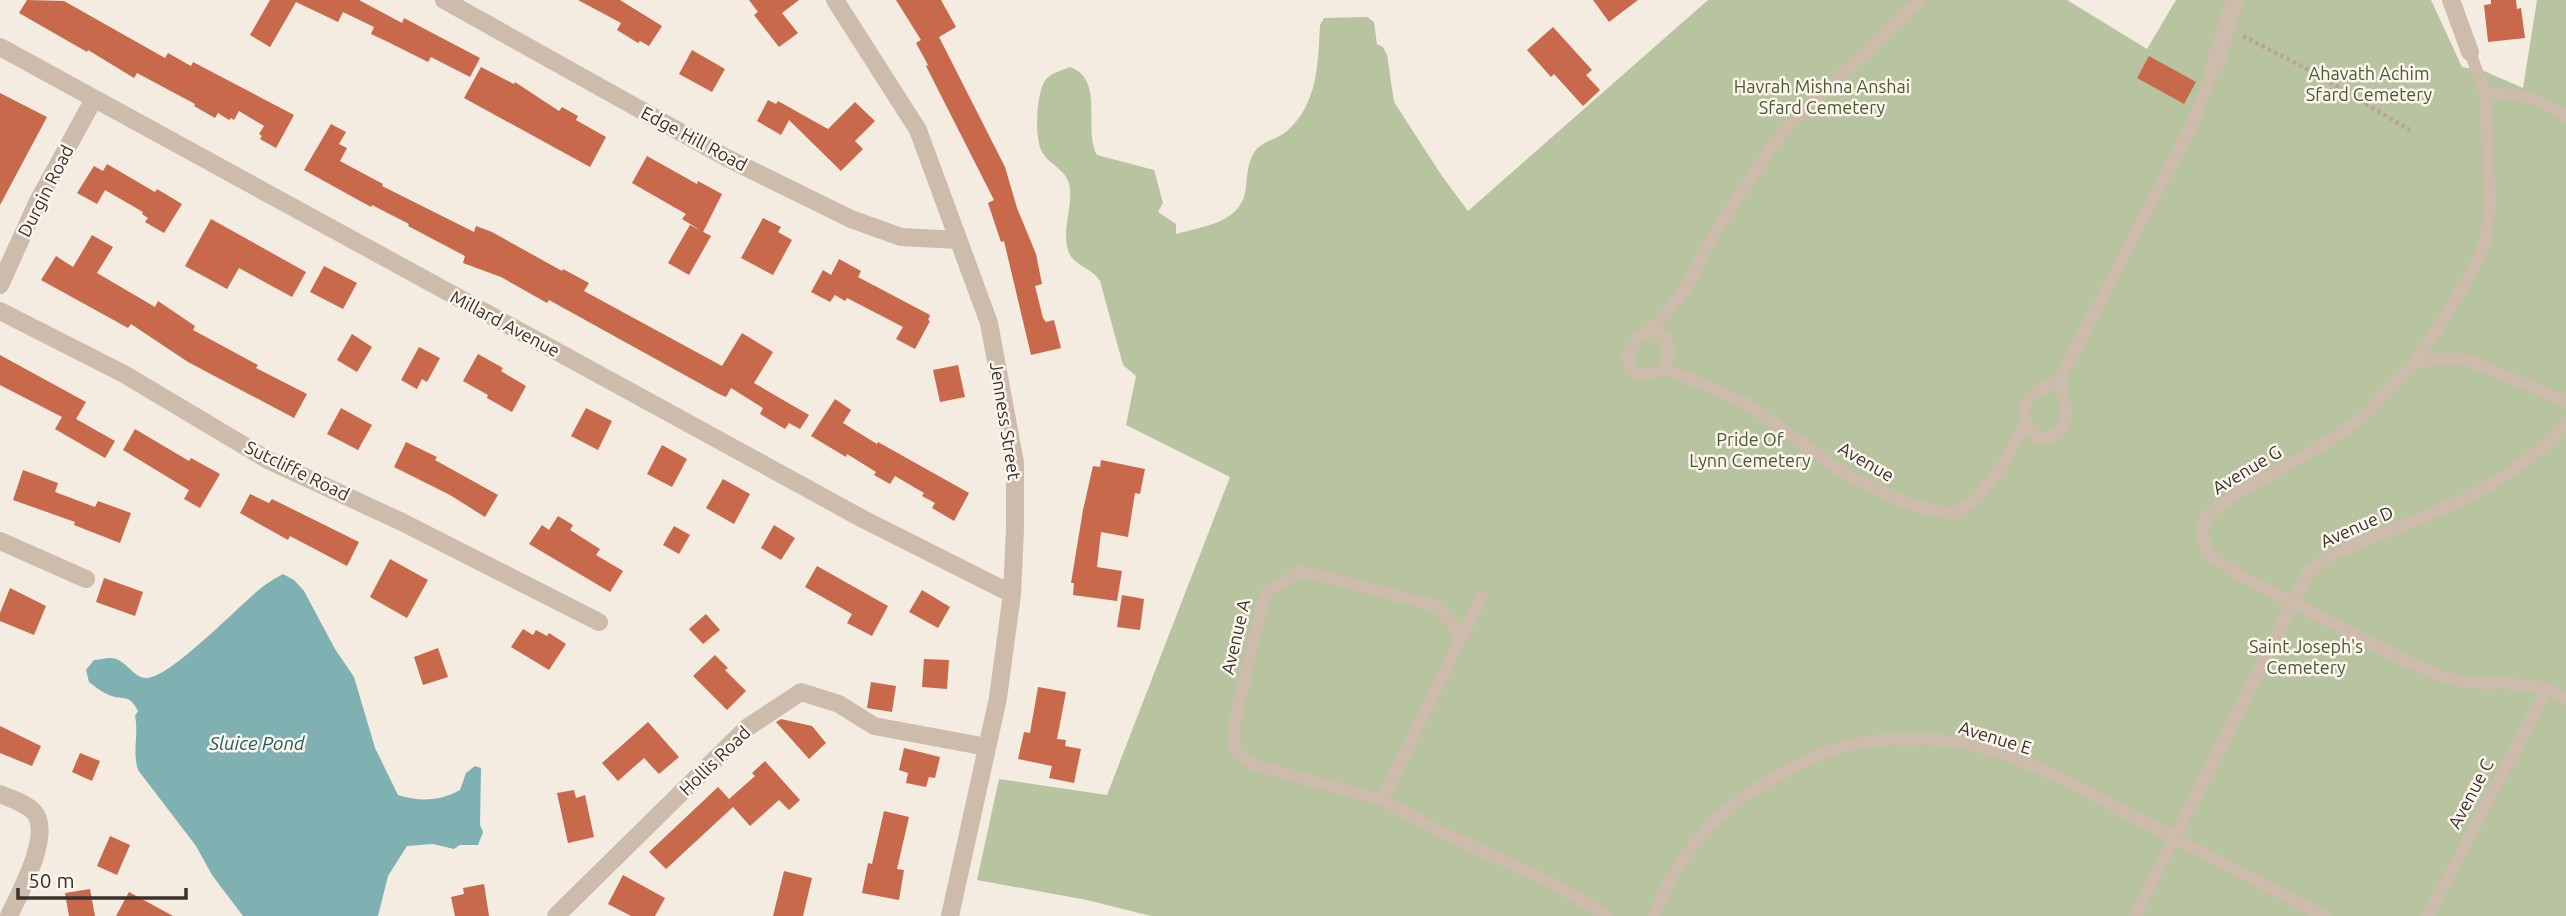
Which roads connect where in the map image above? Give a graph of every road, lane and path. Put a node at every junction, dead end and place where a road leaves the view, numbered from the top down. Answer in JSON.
{"nodes":[{"id":1,"x":444,"y":0,"type":"edge"},
{"id":2,"x":835,"y":0,"type":"edge"},
{"id":3,"x":1920,"y":0,"type":"edge"},
{"id":4,"x":2235,"y":0,"type":"edge"},
{"id":5,"x":2451,"y":0,"type":"edge"},
{"id":6,"x":2226,"y":29,"type":"junction"},
{"id":7,"x":0,"y":47,"type":"edge"},
{"id":8,"x":2470,"y":52,"type":"joint"},
{"id":9,"x":2214,"y":67,"type":"joint"},
{"id":10,"x":2485,"y":93,"type":"junction"},
{"id":11,"x":94,"y":99,"type":"junction"},
{"id":12,"x":2566,"y":118,"type":"edge"},
{"id":13,"x":2410,"y":130,"type":"dead end"},
{"id":14,"x":958,"y":240,"type":"junction"},
{"id":15,"x":0,"y":285,"type":"edge"},
{"id":16,"x":0,"y":311,"type":"edge"},
{"id":17,"x":1649,"y":329,"type":"junction"},
{"id":18,"x":2414,"y":362,"type":"junction"},
{"id":19,"x":1665,"y":369,"type":"junction"},
{"id":20,"x":2059,"y":380,"type":"junction"},
{"id":21,"x":2566,"y":401,"type":"edge"},
{"id":22,"x":2025,"y":422,"type":"junction"},
{"id":23,"x":2566,"y":422,"type":"edge"},
{"id":24,"x":0,"y":541,"type":"edge"},
{"id":25,"x":86,"y":579,"type":"dead end"},
{"id":26,"x":1012,"y":594,"type":"junction"},
{"id":27,"x":1482,"y":596,"type":"dead end"},
{"id":28,"x":2292,"y":602,"type":"junction"},
{"id":29,"x":599,"y":622,"type":"dead end"},
{"id":30,"x":1461,"y":635,"type":"junction"},
{"id":31,"x":2547,"y":688,"type":"junction"},
{"id":32,"x":2566,"y":699,"type":"edge"},
{"id":33,"x":987,"y":747,"type":"junction"},
{"id":34,"x":0,"y":794,"type":"edge"},
{"id":35,"x":1382,"y":800,"type":"junction"},
{"id":36,"x":2174,"y":838,"type":"junction"},
{"id":37,"x":16,"y":911,"type":"edge"},
{"id":38,"x":556,"y":916,"type":"edge"},
{"id":39,"x":950,"y":916,"type":"edge"},
{"id":40,"x":1607,"y":916,"type":"edge"},
{"id":41,"x":1654,"y":916,"type":"edge"},
{"id":42,"x":2135,"y":916,"type":"edge"},
{"id":43,"x":2324,"y":916,"type":"edge"},
{"id":44,"x":2428,"y":916,"type":"edge"}],
"edges":[{"from":1,"to":14,"type":"street","name":"Edge Hill Road"},
{"from":2,"to":14,"type":"street","name":"Jenness Street"},
{"from":3,"to":17,"type":"lane","name":"Avenue"},
{"from":4,"to":6,"type":"street"},
{"from":5,"to":8,"type":"street"},
{"from":6,"to":9,"type":"street"},
{"from":6,"to":13,"type":"path"},
{"from":7,"to":11,"type":"street","name":"Millard Avenue"},
{"from":8,"to":10,"type":"lane","name":"Avenue G"},
{"from":9,"to":20,"type":"lane","name":"Avenue"},
{"from":10,"to":12,"type":"lane"},
{"from":10,"to":18,"type":"lane","name":"Avenue G"},
{"from":11,"to":15,"type":"street","name":"Durgin Road"},
{"from":11,"to":26,"type":"street","name":"Millard Avenue"},
{"from":14,"to":26,"type":"street","name":"Jenness Street"},
{"from":16,"to":29,"type":"street","name":"Sutcliffe Road"},
{"from":17,"to":19,"type":"lane"},
{"from":17,"to":19,"type":"lane","name":"Avenue"},
{"from":18,"to":21,"type":"lane"},
{"from":18,"to":28,"type":"lane","name":"Avenue G"},
{"from":19,"to":22,"type":"lane","name":"Avenue"},
{"from":20,"to":22,"type":"lane","name":"Avenue"},
{"from":20,"to":22,"type":"lane"},
{"from":23,"to":28,"type":"lane","name":"Avenue D"},
{"from":24,"to":25,"type":"street"},
{"from":26,"to":33,"type":"street","name":"Jenness Street"},
{"from":27,"to":30,"type":"lane"},
{"from":28,"to":31,"type":"lane","name":"Avenue G"},
{"from":28,"to":36,"type":"lane","name":"Avenue D"},
{"from":30,"to":35,"type":"lane"},
{"from":30,"to":35,"type":"lane","name":"Avenue A"},
{"from":31,"to":32,"type":"lane","name":"Avenue G"},
{"from":31,"to":44,"type":"lane","name":"Avenue C"},
{"from":33,"to":38,"type":"street","name":"Hollis Road"},
{"from":33,"to":39,"type":"street","name":"Jenness Street"},
{"from":34,"to":37,"type":"street"},
{"from":35,"to":40,"type":"lane","name":"Avenue A"},
{"from":36,"to":41,"type":"lane","name":"Avenue E"},
{"from":36,"to":42,"type":"lane","name":"Avenue D"},
{"from":36,"to":43,"type":"lane","name":"Avenue E"}]}
